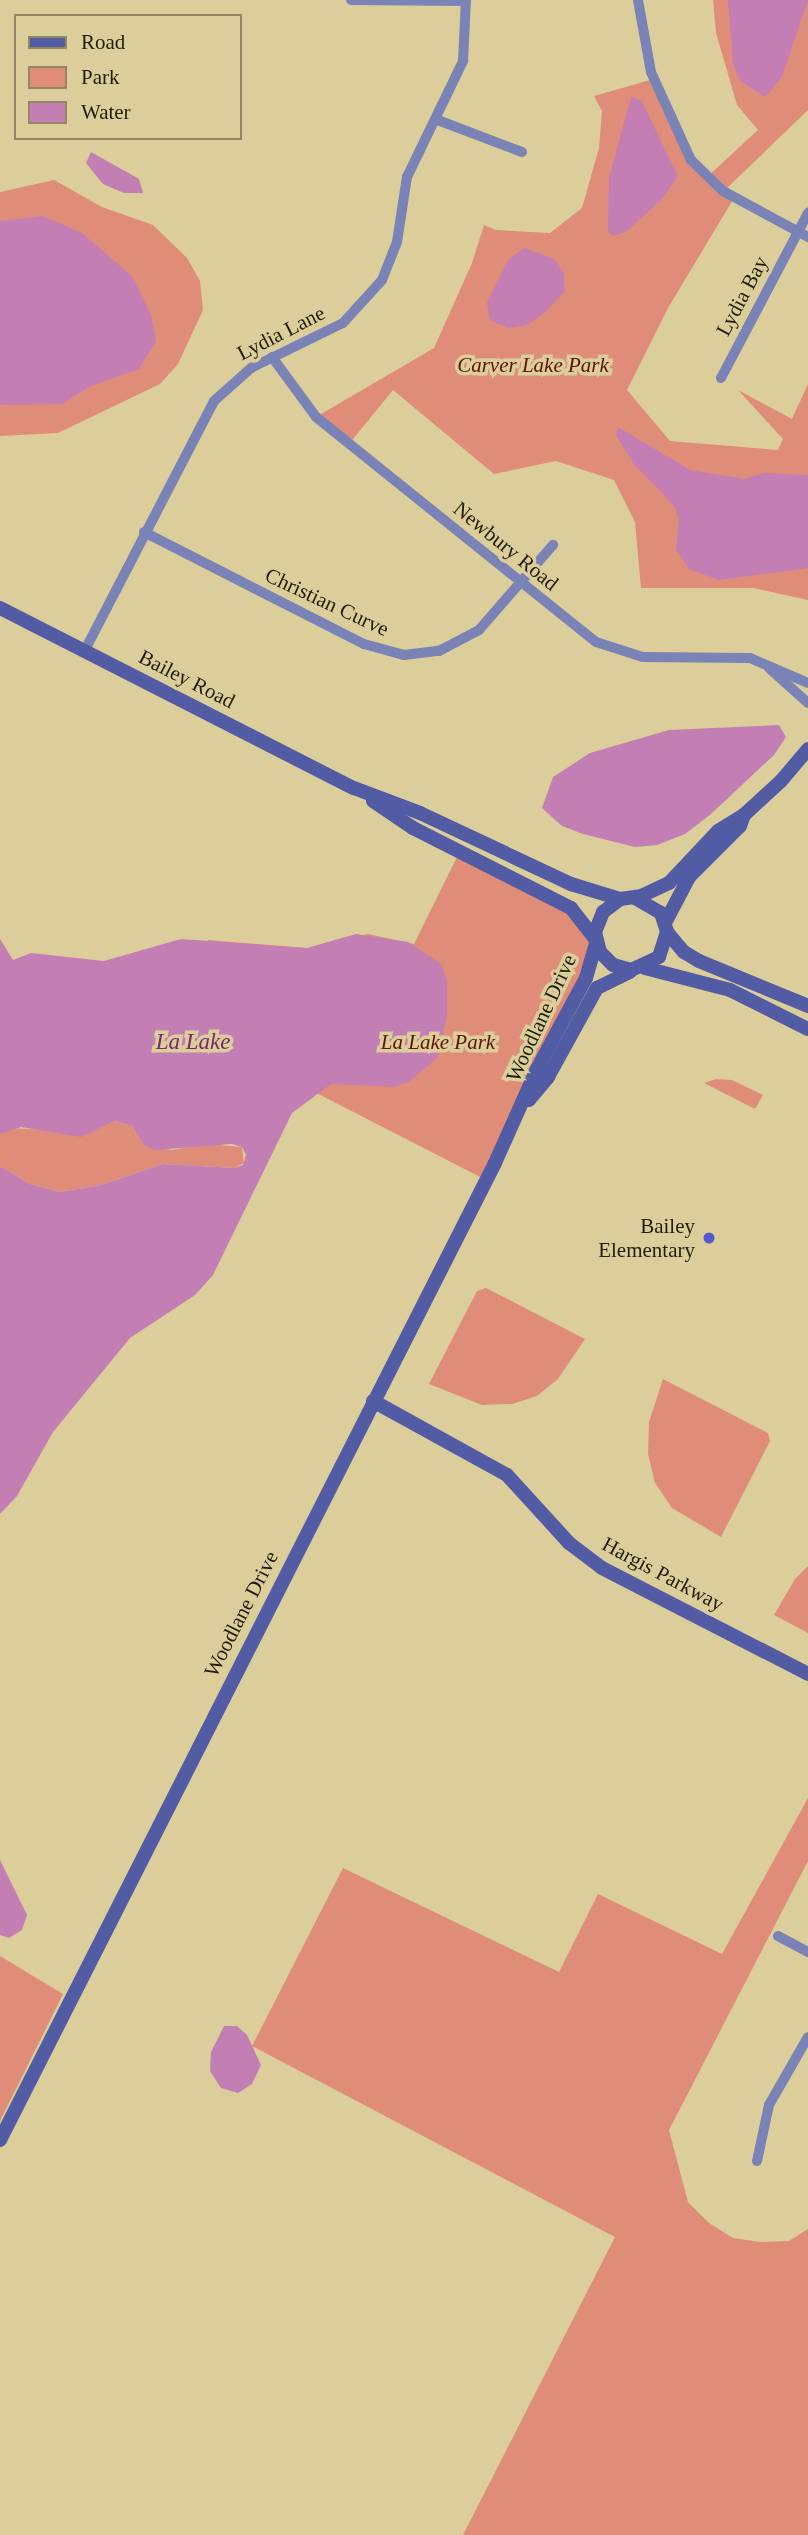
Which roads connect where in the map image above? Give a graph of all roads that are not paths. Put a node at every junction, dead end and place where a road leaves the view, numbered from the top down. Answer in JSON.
{"nodes":[{"id":1,"x":351,"y":0,"type":"edge"},
{"id":2,"x":638,"y":0,"type":"edge"},
{"id":3,"x":466,"y":1,"type":"edge"},
{"id":4,"x":400,"y":2,"type":"edge"},
{"id":5,"x":435,"y":119,"type":"junction"},
{"id":6,"x":522,"y":152,"type":"dead end"},
{"id":7,"x":808,"y":213,"type":"edge"},
{"id":8,"x":803,"y":235,"type":"edge"},
{"id":9,"x":272,"y":358,"type":"junction"},
{"id":10,"x":721,"y":378,"type":"dead end"},
{"id":11,"x":144,"y":532,"type":"junction"},
{"id":12,"x":553,"y":544,"type":"dead end"},
{"id":13,"x":521,"y":583,"type":"junction"},
{"id":14,"x":0,"y":608,"type":"edge"},
{"id":15,"x":85,"y":650,"type":"junction"},
{"id":16,"x":765,"y":664,"type":"junction"},
{"id":17,"x":808,"y":683,"type":"edge"},
{"id":18,"x":808,"y":703,"type":"edge"},
{"id":19,"x":808,"y":749,"type":"edge"},
{"id":20,"x":354,"y":788,"type":"junction"},
{"id":21,"x":744,"y":815,"type":"junction"},
{"id":22,"x":635,"y":898,"type":"junction"},
{"id":23,"x":620,"y":899,"type":"junction"},
{"id":24,"x":666,"y":927,"type":"junction"},
{"id":25,"x":596,"y":942,"type":"junction"},
{"id":26,"x":642,"y":968,"type":"junction"},
{"id":27,"x":808,"y":1006,"type":"edge"},
{"id":28,"x":808,"y":1029,"type":"edge"},
{"id":29,"x":522,"y":1109,"type":"junction"},
{"id":30,"x":373,"y":1401,"type":"junction"},
{"id":31,"x":808,"y":1674,"type":"edge"},
{"id":32,"x":778,"y":1936,"type":"dead end"},
{"id":33,"x":808,"y":1952,"type":"edge"},
{"id":34,"x":808,"y":2037,"type":"edge"},
{"id":35,"x":0,"y":2140,"type":"edge"},
{"id":36,"x":757,"y":2161,"type":"dead end"}],
"edges":[{"from":1,"to":4,"type":"street"},
{"from":2,"to":8,"type":"street"},
{"from":3,"to":4,"type":"street"},
{"from":3,"to":5,"type":"street","name":"Lydia Lane"},
{"from":5,"to":6,"type":"street"},
{"from":5,"to":9,"type":"street","name":"Lydia Lane"},
{"from":7,"to":8,"type":"street","name":"Lydia Bay"},
{"from":8,"to":10,"type":"street","name":"Lydia Bay"},
{"from":9,"to":11,"type":"street","name":"Lydia Lane"},
{"from":9,"to":13,"type":"street","name":"Newbury Road"},
{"from":11,"to":13,"type":"street","name":"Christian Curve"},
{"from":11,"to":15,"type":"street","name":"Lydia Lane"},
{"from":12,"to":13,"type":"street","name":"Christian Curve"},
{"from":13,"to":16,"type":"street","name":"Newbury Road"},
{"from":14,"to":15,"type":"street","name":"Bailey Road"},
{"from":15,"to":20,"type":"street","name":"Bailey Road"},
{"from":16,"to":17,"type":"street","name":"Newbury Road"},
{"from":16,"to":18,"type":"street","name":"Newbury Road"},
{"from":19,"to":21,"type":"street"},
{"from":20,"to":23,"type":"street","name":"Bailey Road"},
{"from":20,"to":25,"type":"street","name":"Bailey Road"},
{"from":21,"to":22,"type":"street"},
{"from":21,"to":24,"type":"street"},
{"from":22,"to":23,"type":"street"},
{"from":22,"to":24,"type":"street"},
{"from":23,"to":25,"type":"street"},
{"from":24,"to":26,"type":"street"},
{"from":24,"to":27,"type":"street"},
{"from":25,"to":26,"type":"street"},
{"from":25,"to":29,"type":"street","name":"Woodlane Drive"},
{"from":26,"to":28,"type":"street"},
{"from":26,"to":29,"type":"street","name":"Woodlane Drive"},
{"from":29,"to":30,"type":"street","name":"Woodlane Drive"},
{"from":30,"to":31,"type":"street","name":"Hargis Parkway"},
{"from":30,"to":35,"type":"street","name":"Woodlane Drive"},
{"from":32,"to":33,"type":"street"},
{"from":34,"to":36,"type":"street"}]}
